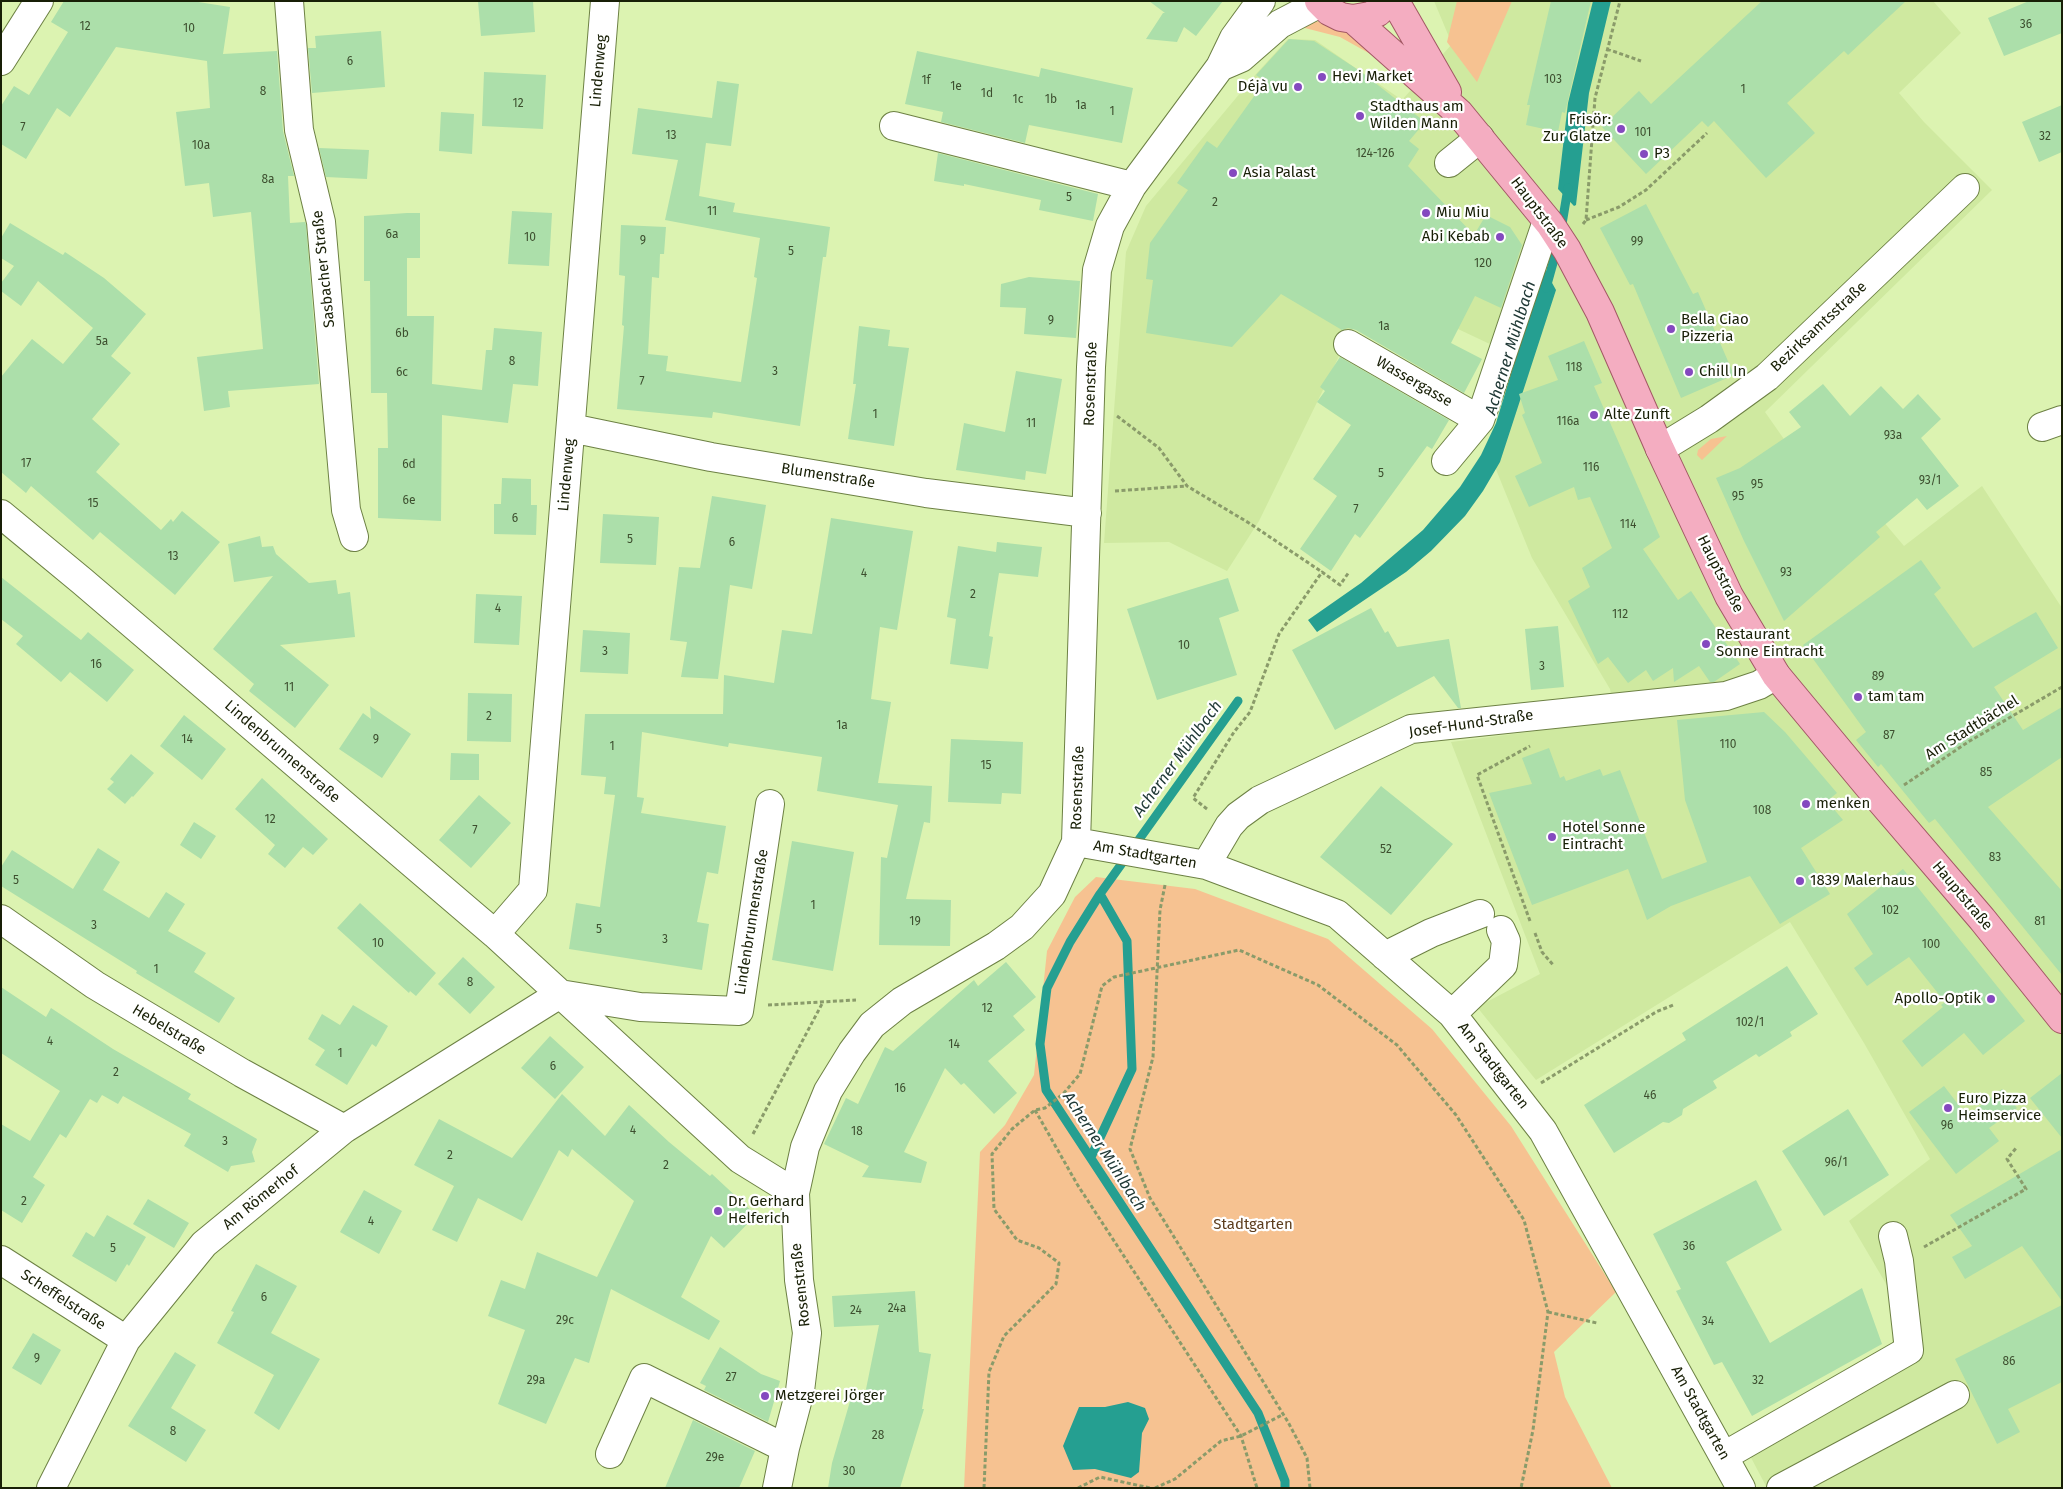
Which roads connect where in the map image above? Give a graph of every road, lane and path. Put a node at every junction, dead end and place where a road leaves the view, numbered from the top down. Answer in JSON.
{"nodes":[{"id":1,"x":39,"y":1,"type":"edge"},
{"id":2,"x":289,"y":1,"type":"edge"},
{"id":3,"x":605,"y":1,"type":"edge"},
{"id":4,"x":1261,"y":1,"type":"edge"},
{"id":5,"x":1389,"y":1,"type":"edge"},
{"id":6,"x":1393,"y":1,"type":"edge"},
{"id":7,"x":1620,"y":1,"type":"edge"},
{"id":8,"x":1319,"y":2,"type":"edge"},
{"id":9,"x":1353,"y":19,"type":"junction"},
{"id":10,"x":1607,"y":49,"type":"junction"},
{"id":11,"x":1,"y":61,"type":"edge"},
{"id":12,"x":1641,"y":61,"type":"dead end"},
{"id":13,"x":1220,"y":67,"type":"junction"},
{"id":14,"x":1459,"y":113,"type":"junction"},
{"id":15,"x":894,"y":126,"type":"dead end"},
{"id":16,"x":1707,"y":132,"type":"dead end"},
{"id":17,"x":1480,"y":138,"type":"junction"},
{"id":18,"x":1449,"y":163,"type":"dead end"},
{"id":19,"x":1132,"y":186,"type":"junction"},
{"id":20,"x":1965,"y":188,"type":"dead end"},
{"id":21,"x":1586,"y":220,"type":"junction"},
{"id":22,"x":1549,"y":222,"type":"junction"},
{"id":23,"x":1567,"y":250,"type":"junction"},
{"id":24,"x":1348,"y":344,"type":"dead end"},
{"id":25,"x":1090,"y":410,"type":"junction"},
{"id":26,"x":1480,"y":420,"type":"junction"},
{"id":27,"x":571,"y":428,"type":"junction"},
{"id":28,"x":1660,"y":449,"type":"junction"},
{"id":29,"x":1446,"y":461,"type":"dead end"},
{"id":30,"x":1187,"y":486,"type":"junction"},
{"id":31,"x":1087,"y":503,"type":"junction"},
{"id":32,"x":1,"y":514,"type":"edge"},
{"id":33,"x":354,"y":537,"type":"dead end"},
{"id":34,"x":1322,"y":572,"type":"junction"},
{"id":35,"x":1350,"y":572,"type":"dead end"},
{"id":36,"x":1776,"y":675,"type":"junction"},
{"id":37,"x":2062,"y":687,"type":"edge"},
{"id":38,"x":1533,"y":716,"type":"junction"},
{"id":39,"x":1903,"y":786,"type":"dead end"},
{"id":40,"x":770,"y":804,"type":"dead end"},
{"id":41,"x":1230,"y":826,"type":"junction"},
{"id":42,"x":1076,"y":842,"type":"junction"},
{"id":43,"x":1160,"y":858,"type":"junction"},
{"id":44,"x":1206,"y":865,"type":"junction"},
{"id":45,"x":1,"y":919,"type":"edge"},
{"id":46,"x":495,"y":934,"type":"junction"},
{"id":47,"x":1385,"y":956,"type":"junction"},
{"id":48,"x":1554,"y":966,"type":"dead end"},
{"id":49,"x":1158,"y":967,"type":"junction"},
{"id":50,"x":560,"y":994,"type":"junction"},
{"id":51,"x":902,"y":1001,"type":"junction"},
{"id":52,"x":823,"y":1002,"type":"junction"},
{"id":53,"x":1673,"y":1004,"type":"dead end"},
{"id":54,"x":738,"y":1006,"type":"junction"},
{"id":55,"x":1452,"y":1014,"type":"junction"},
{"id":56,"x":2062,"y":1019,"type":"edge"},
{"id":57,"x":1517,"y":1097,"type":"junction"},
{"id":58,"x":1035,"y":1110,"type":"junction"},
{"id":59,"x":344,"y":1129,"type":"junction"},
{"id":60,"x":2017,"y":1148,"type":"dead end"},
{"id":61,"x":740,"y":1160,"type":"junction"},
{"id":62,"x":795,"y":1192,"type":"junction"},
{"id":63,"x":1896,"y":1248,"type":"joint"},
{"id":64,"x":1,"y":1260,"type":"edge"},
{"id":65,"x":1548,"y":1312,"type":"junction"},
{"id":66,"x":1597,"y":1323,"type":"dead end"},
{"id":67,"x":126,"y":1340,"type":"junction"},
{"id":68,"x":1955,"y":1395,"type":"dead end"},
{"id":69,"x":1284,"y":1414,"type":"junction"},
{"id":70,"x":1241,"y":1436,"type":"junction"},
{"id":71,"x":785,"y":1448,"type":"junction"},
{"id":72,"x":610,"y":1454,"type":"dead end"},
{"id":73,"x":1724,"y":1456,"type":"junction"},
{"id":74,"x":51,"y":1488,"type":"edge"},
{"id":75,"x":777,"y":1488,"type":"edge"},
{"id":76,"x":984,"y":1488,"type":"edge"},
{"id":77,"x":1078,"y":1488,"type":"edge"},
{"id":78,"x":1150,"y":1488,"type":"edge"},
{"id":79,"x":1155,"y":1488,"type":"edge"},
{"id":80,"x":1257,"y":1488,"type":"edge"},
{"id":81,"x":1310,"y":1488,"type":"edge"},
{"id":82,"x":1521,"y":1488,"type":"edge"},
{"id":83,"x":1741,"y":1488,"type":"edge"},
{"id":84,"x":1781,"y":1488,"type":"edge"}],
"edges":[{"from":1,"to":11,"type":"street"},
{"from":2,"to":33,"type":"street","name":"Sasbacher Straße"},
{"from":3,"to":27,"type":"street","name":"Lindenweg"},
{"from":4,"to":13,"type":"street","name":"Rosenstraße"},
{"from":5,"to":9,"type":"main road"},
{"from":6,"to":14,"type":"main road","name":"Hauptstraße"},
{"from":7,"to":10,"type":"path"},
{"from":8,"to":9,"type":"main road"},
{"from":8,"to":13,"type":"street","name":"Rosenstraße"},
{"from":9,"to":14,"type":"main road","name":"Hauptstraße"},
{"from":10,"to":12,"type":"path"},
{"from":10,"to":21,"type":"path"},
{"from":13,"to":19,"type":"street","name":"Rosenstraße"},
{"from":14,"to":17,"type":"main road","name":"Hauptstraße"},
{"from":15,"to":19,"type":"street"},
{"from":16,"to":21,"type":"path"},
{"from":17,"to":18,"type":"street"},
{"from":17,"to":22,"type":"main road","name":"Hauptstraße"},
{"from":19,"to":25,"type":"street","name":"Rosenstraße"},
{"from":20,"to":28,"type":"street","name":"Bezirksamtsstraße"},
{"from":21,"to":23,"type":"path"},
{"from":22,"to":23,"type":"main road","name":"Hauptstraße"},
{"from":22,"to":26,"type":"street"},
{"from":23,"to":28,"type":"main road","name":"Hauptstraße"},
{"from":24,"to":26,"type":"street","name":"Wassergasse"},
{"from":25,"to":30,"type":"path"},
{"from":25,"to":31,"type":"street","name":"Rosenstraße"},
{"from":26,"to":29,"type":"street"},
{"from":27,"to":31,"type":"street","name":"Blumenstraße"},
{"from":27,"to":46,"type":"street","name":"Lindenweg"},
{"from":28,"to":36,"type":"main road","name":"Hauptstraße"},
{"from":30,"to":31,"type":"path"},
{"from":30,"to":34,"type":"path"},
{"from":31,"to":42,"type":"street","name":"Rosenstraße"},
{"from":32,"to":46,"type":"street","name":"Lindenbrunnenstraße"},
{"from":34,"to":35,"type":"path"},
{"from":34,"to":41,"type":"path"},
{"from":36,"to":38,"type":"street","name":"Josef-Hund-Straße"},
{"from":36,"to":56,"type":"main road","name":"Hauptstraße"},
{"from":37,"to":39,"type":"path","name":"Am Stadtbächel"},
{"from":38,"to":41,"type":"street","name":"Josef-Hund-Straße"},
{"from":38,"to":48,"type":"path"},
{"from":40,"to":54,"type":"street","name":"Lindenbrunnenstraße"},
{"from":41,"to":44,"type":"street","name":"Josef-Hund-Straße"},
{"from":42,"to":43,"type":"street","name":"Am Stadtgarten"},
{"from":42,"to":51,"type":"street","name":"Rosenstraße"},
{"from":43,"to":44,"type":"street","name":"Am Stadtgarten"},
{"from":43,"to":49,"type":"path"},
{"from":44,"to":47,"type":"street","name":"Am Stadtgarten"},
{"from":45,"to":59,"type":"street","name":"Hebelstraße"},
{"from":46,"to":50,"type":"street","name":"Lindenbrunnenstraße"},
{"from":47,"to":55,"type":"street","name":"Am Stadtgarten"},
{"from":47,"to":55,"type":"street"},
{"from":49,"to":58,"type":"path"},
{"from":49,"to":65,"type":"path"},
{"from":49,"to":69,"type":"path"},
{"from":50,"to":54,"type":"street","name":"Lindenbrunnenstraße"},
{"from":50,"to":59,"type":"street","name":"Am Römerhof"},
{"from":50,"to":61,"type":"street","name":"Lindenbrunnenstraße"},
{"from":51,"to":52,"type":"path"},
{"from":51,"to":62,"type":"street","name":"Rosenstraße"},
{"from":52,"to":54,"type":"path"},
{"from":52,"to":61,"type":"path"},
{"from":53,"to":57,"type":"path"},
{"from":55,"to":57,"type":"street","name":"Am Stadtgarten"},
{"from":57,"to":73,"type":"street","name":"Am Stadtgarten"},
{"from":58,"to":70,"type":"path"},
{"from":58,"to":76,"type":"path"},
{"from":59,"to":67,"type":"street","name":"Am Römerhof"},
{"from":60,"to":63,"type":"path"},
{"from":61,"to":62,"type":"street","name":"Lindenbrunnenstraße"},
{"from":62,"to":71,"type":"street","name":"Rosenstraße"},
{"from":63,"to":73,"type":"street"},
{"from":64,"to":67,"type":"street","name":"Scheffelstraße"},
{"from":65,"to":66,"type":"path"},
{"from":65,"to":82,"type":"path"},
{"from":67,"to":74,"type":"street","name":"Am Römerhof"},
{"from":68,"to":84,"type":"street"},
{"from":69,"to":70,"type":"path"},
{"from":69,"to":81,"type":"path"},
{"from":70,"to":79,"type":"path"},
{"from":70,"to":80,"type":"path"},
{"from":71,"to":72,"type":"street"},
{"from":71,"to":75,"type":"street","name":"Rosenstraße"},
{"from":73,"to":83,"type":"street","name":"Am Stadtgarten"},
{"from":77,"to":78,"type":"path"}]}
